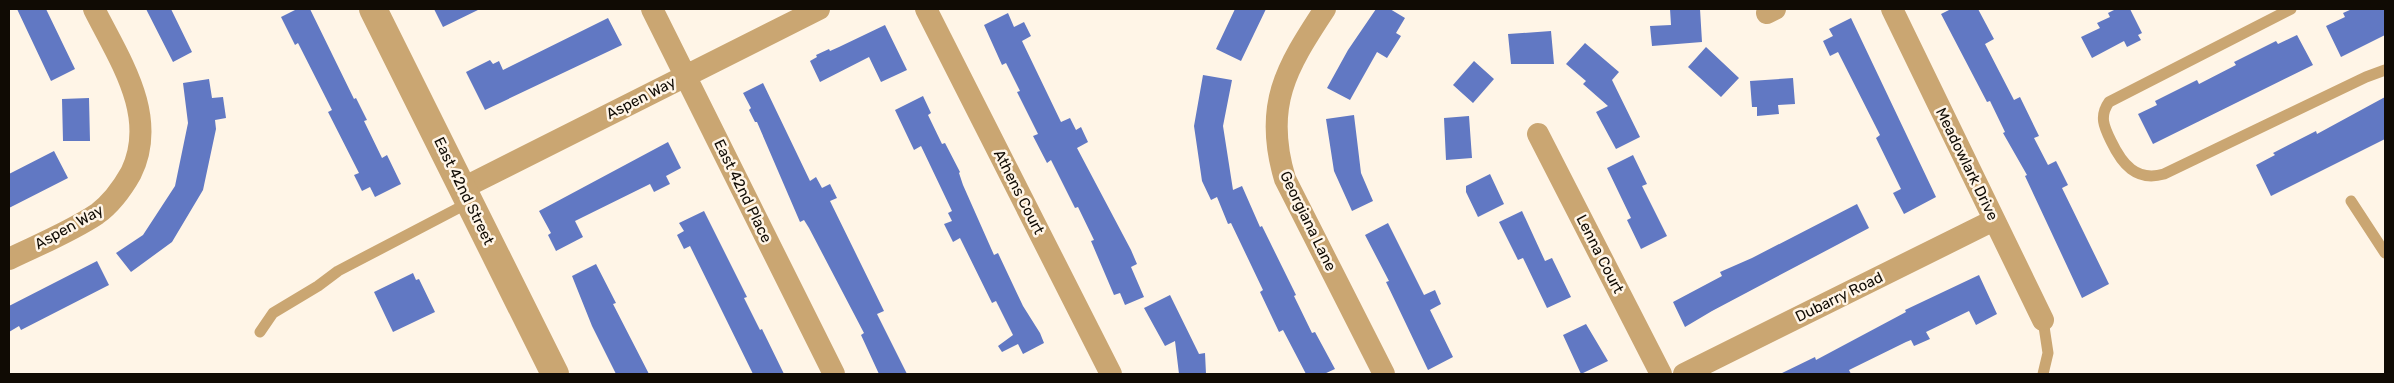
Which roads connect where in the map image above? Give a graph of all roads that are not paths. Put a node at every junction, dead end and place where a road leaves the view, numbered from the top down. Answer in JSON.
{"nodes":[{"id":1,"x":94,"y":9,"type":"edge"},
{"id":2,"x":373,"y":9,"type":"edge"},
{"id":3,"x":652,"y":9,"type":"edge"},
{"id":4,"x":819,"y":9,"type":"edge"},
{"id":5,"x":926,"y":9,"type":"edge"},
{"id":6,"x":1325,"y":9,"type":"edge"},
{"id":7,"x":1892,"y":9,"type":"edge"},
{"id":8,"x":2291,"y":9,"type":"edge"},
{"id":9,"x":2385,"y":70,"type":"edge"},
{"id":10,"x":686,"y":75,"type":"junction"},
{"id":11,"x":1538,"y":134,"type":"dead end"},
{"id":12,"x":466,"y":195,"type":"junction"},
{"id":13,"x":2351,"y":201,"type":"dead end"},
{"id":14,"x":1994,"y":220,"type":"junction"},
{"id":15,"x":2385,"y":253,"type":"edge"},
{"id":16,"x":9,"y":259,"type":"edge"},
{"id":17,"x":2043,"y":320,"type":"joint"},
{"id":18,"x":260,"y":332,"type":"dead end"},
{"id":19,"x":555,"y":374,"type":"edge"},
{"id":20,"x":834,"y":374,"type":"edge"},
{"id":21,"x":1111,"y":374,"type":"edge"},
{"id":22,"x":1384,"y":374,"type":"edge"},
{"id":23,"x":1661,"y":374,"type":"edge"},
{"id":24,"x":1684,"y":374,"type":"edge"},
{"id":25,"x":2043,"y":374,"type":"edge"}],
"edges":[{"from":1,"to":16,"type":"street","name":"Aspen Way"},
{"from":2,"to":12,"type":"street","name":"East 42nd Street"},
{"from":3,"to":10,"type":"street","name":"East 42nd Place"},
{"from":4,"to":10,"type":"street","name":"Aspen Way"},
{"from":5,"to":21,"type":"street","name":"Athens Court"},
{"from":6,"to":22,"type":"street","name":"Georgiana Lane"},
{"from":7,"to":14,"type":"street","name":"Meadowlark Drive"},
{"from":8,"to":9,"type":"lane"},
{"from":10,"to":12,"type":"street","name":"Aspen Way"},
{"from":10,"to":20,"type":"street","name":"East 42nd Place"},
{"from":11,"to":23,"type":"street","name":"Lenna Court"},
{"from":12,"to":18,"type":"lane"},
{"from":12,"to":19,"type":"street","name":"East 42nd Street"},
{"from":13,"to":15,"type":"lane"},
{"from":14,"to":17,"type":"street","name":"Meadowlark Drive"},
{"from":14,"to":24,"type":"street","name":"Dubarry Road"},
{"from":17,"to":25,"type":"lane"}]}
